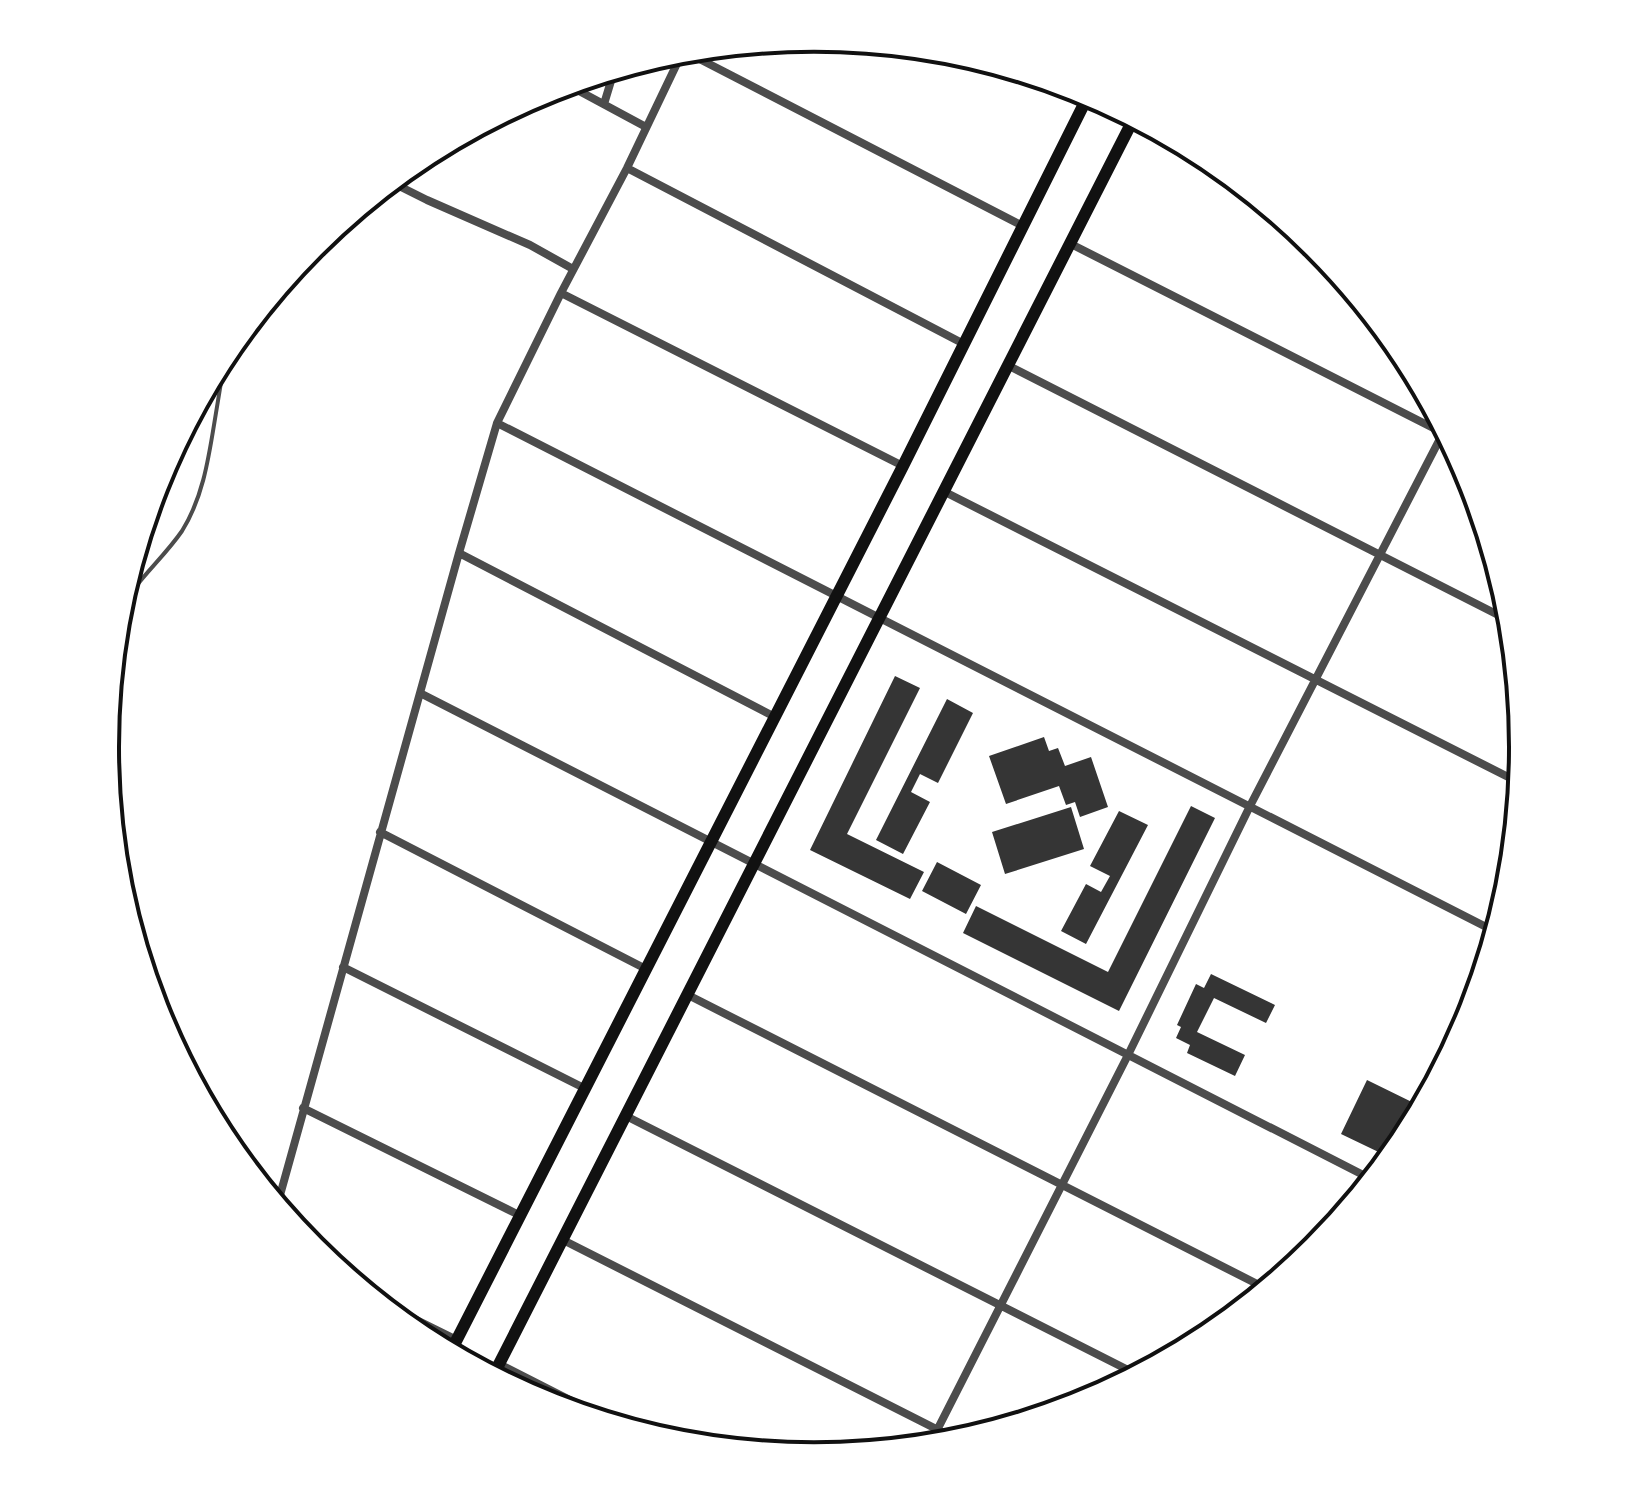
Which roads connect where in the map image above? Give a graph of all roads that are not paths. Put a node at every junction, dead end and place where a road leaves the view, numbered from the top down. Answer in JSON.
{"nodes":[{"id":1,"x":704,"y":61,"type":"edge"},
{"id":2,"x":677,"y":66,"type":"edge"},
{"id":3,"x":610,"y":83,"type":"edge"},
{"id":4,"x":583,"y":92,"type":"edge"},
{"id":5,"x":604,"y":104,"type":"junction"},
{"id":6,"x":1083,"y":106,"type":"edge"},
{"id":7,"x":646,"y":127,"type":"junction"},
{"id":8,"x":1129,"y":128,"type":"edge"},
{"id":9,"x":627,"y":168,"type":"junction"},
{"id":10,"x":402,"y":188,"type":"edge"},
{"id":11,"x":1023,"y":226,"type":"junction"},
{"id":12,"x":1069,"y":243,"type":"junction"},
{"id":13,"x":573,"y":269,"type":"junction"},
{"id":14,"x":561,"y":293,"type":"junction"},
{"id":15,"x":964,"y":344,"type":"junction"},
{"id":16,"x":1009,"y":366,"type":"junction"},
{"id":17,"x":220,"y":386,"type":"edge"},
{"id":18,"x":497,"y":423,"type":"junction"},
{"id":19,"x":1430,"y":425,"type":"edge"},
{"id":20,"x":1440,"y":444,"type":"edge"},
{"id":21,"x":903,"y":466,"type":"junction"},
{"id":22,"x":945,"y":492,"type":"junction"},
{"id":23,"x":459,"y":553,"type":"junction"},
{"id":24,"x":1380,"y":556,"type":"junction"},
{"id":25,"x":140,"y":581,"type":"edge"},
{"id":26,"x":837,"y":596,"type":"junction"},
{"id":27,"x":1497,"y":615,"type":"edge"},
{"id":28,"x":880,"y":618,"type":"junction"},
{"id":29,"x":1316,"y":679,"type":"junction"},
{"id":30,"x":420,"y":693,"type":"junction"},
{"id":31,"x":775,"y":717,"type":"junction"},
{"id":32,"x":1509,"y":778,"type":"edge"},
{"id":33,"x":1250,"y":806,"type":"junction"},
{"id":34,"x":380,"y":832,"type":"junction"},
{"id":35,"x":711,"y":842,"type":"junction"},
{"id":36,"x":754,"y":864,"type":"junction"},
{"id":37,"x":1486,"y":927,"type":"edge"},
{"id":38,"x":343,"y":967,"type":"junction"},
{"id":39,"x":646,"y":969,"type":"junction"},
{"id":40,"x":688,"y":995,"type":"junction"},
{"id":41,"x":1128,"y":1055,"type":"junction"},
{"id":42,"x":586,"y":1089,"type":"junction"},
{"id":43,"x":303,"y":1108,"type":"junction"},
{"id":44,"x":626,"y":1116,"type":"junction"},
{"id":45,"x":1363,"y":1175,"type":"edge"},
{"id":46,"x":1061,"y":1184,"type":"junction"},
{"id":47,"x":281,"y":1192,"type":"edge"},
{"id":48,"x":521,"y":1216,"type":"junction"},
{"id":49,"x":563,"y":1240,"type":"junction"},
{"id":50,"x":1257,"y":1284,"type":"edge"},
{"id":51,"x":999,"y":1305,"type":"junction"},
{"id":52,"x":427,"y":1325,"type":"edge"},
{"id":53,"x":457,"y":1340,"type":"junction"},
{"id":54,"x":455,"y":1343,"type":"edge"},
{"id":55,"x":498,"y":1366,"type":"edge"},
{"id":56,"x":1126,"y":1369,"type":"edge"},
{"id":57,"x":937,"y":1430,"type":"junction"},
{"id":58,"x":940,"y":1432,"type":"edge"}],
"edges":[{"from":1,"to":11,"type":"street"},
{"from":2,"to":7,"type":"street"},
{"from":3,"to":5,"type":"street"},
{"from":4,"to":5,"type":"street"},
{"from":5,"to":7,"type":"street"},
{"from":6,"to":11,"type":"main road"},
{"from":7,"to":9,"type":"street"},
{"from":8,"to":12,"type":"main road"},
{"from":9,"to":13,"type":"street"},
{"from":9,"to":15,"type":"street"},
{"from":10,"to":13,"type":"street"},
{"from":11,"to":15,"type":"main road"},
{"from":12,"to":16,"type":"main road"},
{"from":12,"to":19,"type":"street"},
{"from":13,"to":14,"type":"street"},
{"from":14,"to":18,"type":"street"},
{"from":14,"to":21,"type":"street"},
{"from":15,"to":21,"type":"main road"},
{"from":16,"to":22,"type":"main road"},
{"from":16,"to":24,"type":"street"},
{"from":17,"to":25,"type":"lane"},
{"from":18,"to":23,"type":"street"},
{"from":18,"to":26,"type":"street"},
{"from":20,"to":24,"type":"street"},
{"from":21,"to":26,"type":"main road"},
{"from":22,"to":28,"type":"main road"},
{"from":22,"to":29,"type":"street"},
{"from":23,"to":30,"type":"street"},
{"from":23,"to":31,"type":"street"},
{"from":24,"to":27,"type":"street"},
{"from":24,"to":29,"type":"street"},
{"from":26,"to":28,"type":"street"},
{"from":26,"to":31,"type":"main road"},
{"from":28,"to":33,"type":"street"},
{"from":28,"to":36,"type":"main road"},
{"from":29,"to":32,"type":"street"},
{"from":29,"to":33,"type":"street"},
{"from":30,"to":34,"type":"street"},
{"from":30,"to":35,"type":"street"},
{"from":31,"to":35,"type":"main road"},
{"from":33,"to":37,"type":"street"},
{"from":33,"to":41,"type":"street"},
{"from":34,"to":38,"type":"street"},
{"from":34,"to":39,"type":"street"},
{"from":35,"to":36,"type":"street"},
{"from":35,"to":39,"type":"main road"},
{"from":36,"to":40,"type":"main road"},
{"from":36,"to":41,"type":"street"},
{"from":38,"to":42,"type":"street"},
{"from":38,"to":43,"type":"street"},
{"from":39,"to":42,"type":"main road"},
{"from":40,"to":44,"type":"main road"},
{"from":40,"to":46,"type":"street"},
{"from":41,"to":45,"type":"street"},
{"from":41,"to":46,"type":"street"},
{"from":42,"to":48,"type":"main road"},
{"from":43,"to":47,"type":"street"},
{"from":43,"to":48,"type":"street"},
{"from":44,"to":49,"type":"main road"},
{"from":44,"to":51,"type":"street"},
{"from":46,"to":50,"type":"street"},
{"from":46,"to":51,"type":"street"},
{"from":48,"to":53,"type":"main road"},
{"from":49,"to":55,"type":"main road"},
{"from":49,"to":57,"type":"street"},
{"from":51,"to":56,"type":"street"},
{"from":51,"to":57,"type":"street"},
{"from":52,"to":53,"type":"street"},
{"from":53,"to":54,"type":"main road"},
{"from":57,"to":58,"type":"street"}]}
